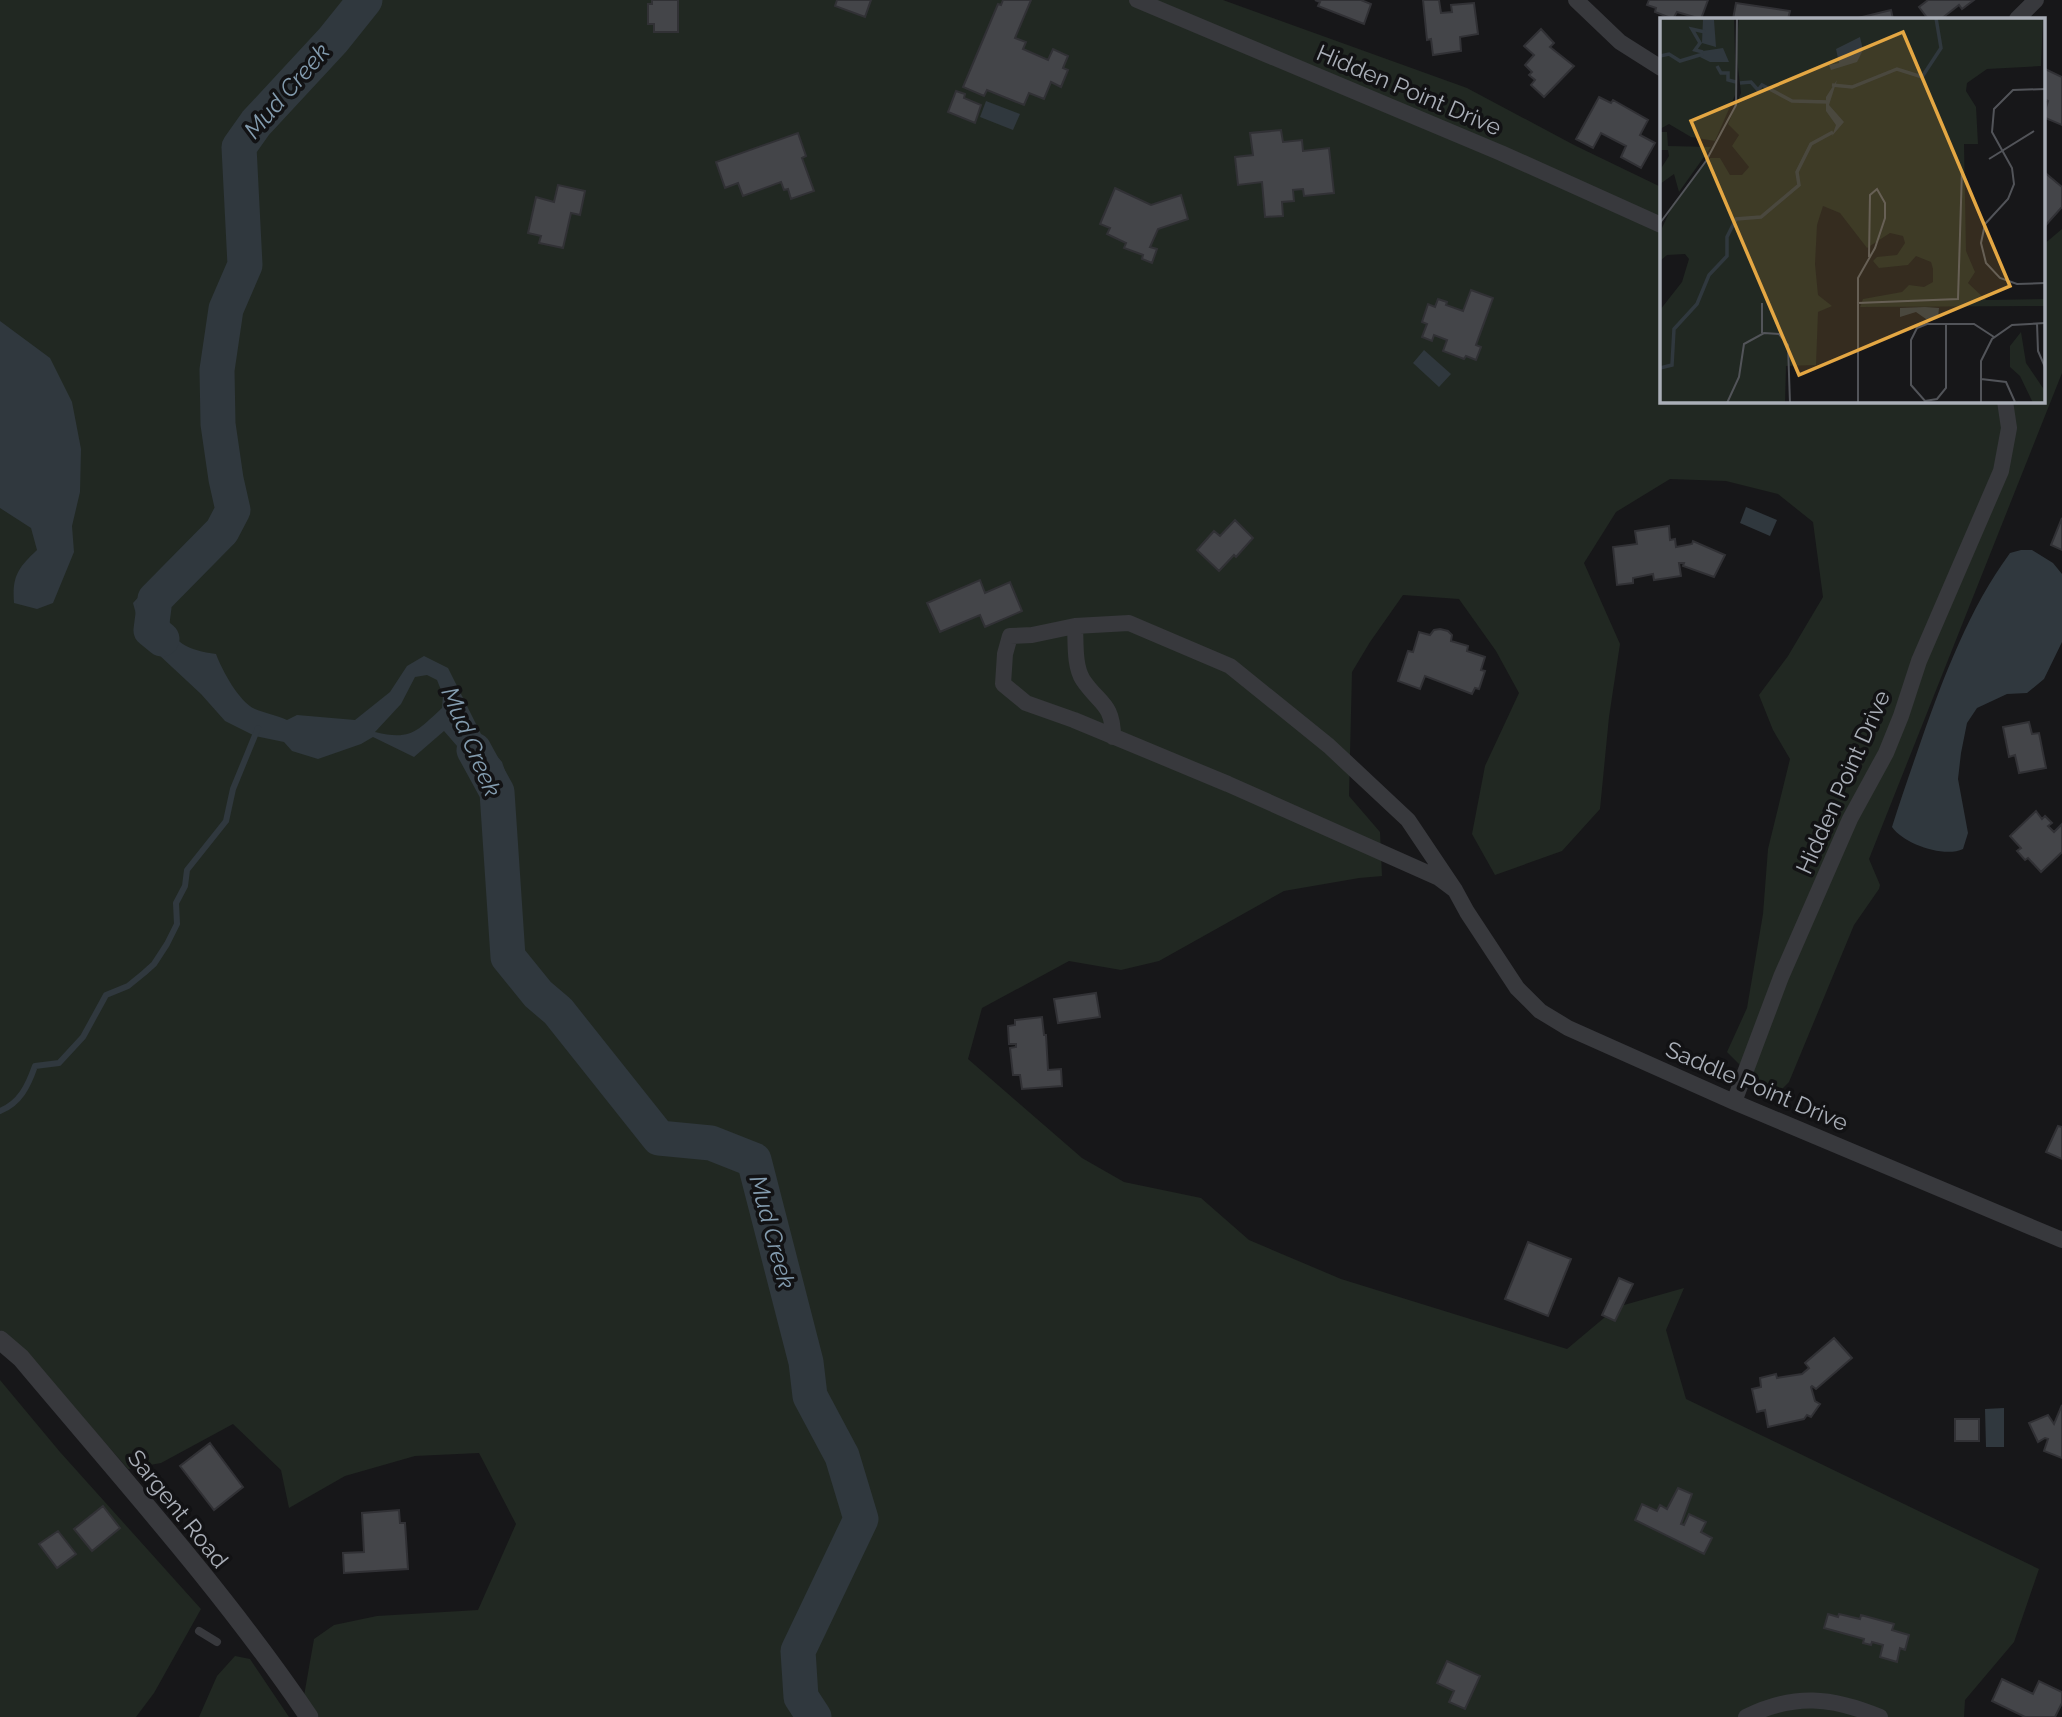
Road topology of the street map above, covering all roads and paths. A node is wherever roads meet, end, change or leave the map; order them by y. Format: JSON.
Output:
{"nodes":[{"id":1,"x":1137,"y":0,"type":"edge"},
{"id":2,"x":1576,"y":0,"type":"edge"},
{"id":3,"x":2036,"y":0,"type":"edge"},
{"id":4,"x":2018,"y":18,"type":"edge"},
{"id":5,"x":1660,"y":67,"type":"edge"},
{"id":6,"x":1660,"y":225,"type":"edge"},
{"id":7,"x":2005,"y":402,"type":"edge"},
{"id":8,"x":1075,"y":626,"type":"junction"},
{"id":9,"x":1113,"y":737,"type":"junction"},
{"id":10,"x":1455,"y":890,"type":"junction"},
{"id":11,"x":1734,"y":1102,"type":"junction"},
{"id":12,"x":2062,"y":1240,"type":"edge"},
{"id":13,"x":0,"y":1340,"type":"edge"},
{"id":14,"x":199,"y":1631,"type":"dead end"},
{"id":15,"x":217,"y":1642,"type":"dead end"},
{"id":16,"x":309,"y":1717,"type":"edge"},
{"id":17,"x":1746,"y":1717,"type":"edge"},
{"id":18,"x":1880,"y":1717,"type":"edge"}],
"edges":[{"from":1,"to":6,"type":"street","name":"Hidden Point Drive"},
{"from":2,"to":5,"type":"street"},
{"from":3,"to":4,"type":"street"},
{"from":7,"to":11,"type":"street","name":"Hidden Point Drive"},
{"from":8,"to":9,"type":"street"},
{"from":8,"to":9,"type":"street","name":"Saddle Point Drive"},
{"from":8,"to":10,"type":"street","name":"Saddle Point Drive"},
{"from":9,"to":10,"type":"street"},
{"from":10,"to":11,"type":"street","name":"Saddle Point Drive"},
{"from":11,"to":12,"type":"street","name":"Saddle Point Drive"},
{"from":13,"to":16,"type":"street","name":"Sargent Road"},
{"from":14,"to":15,"type":"lane"},
{"from":17,"to":18,"type":"street"}]}
